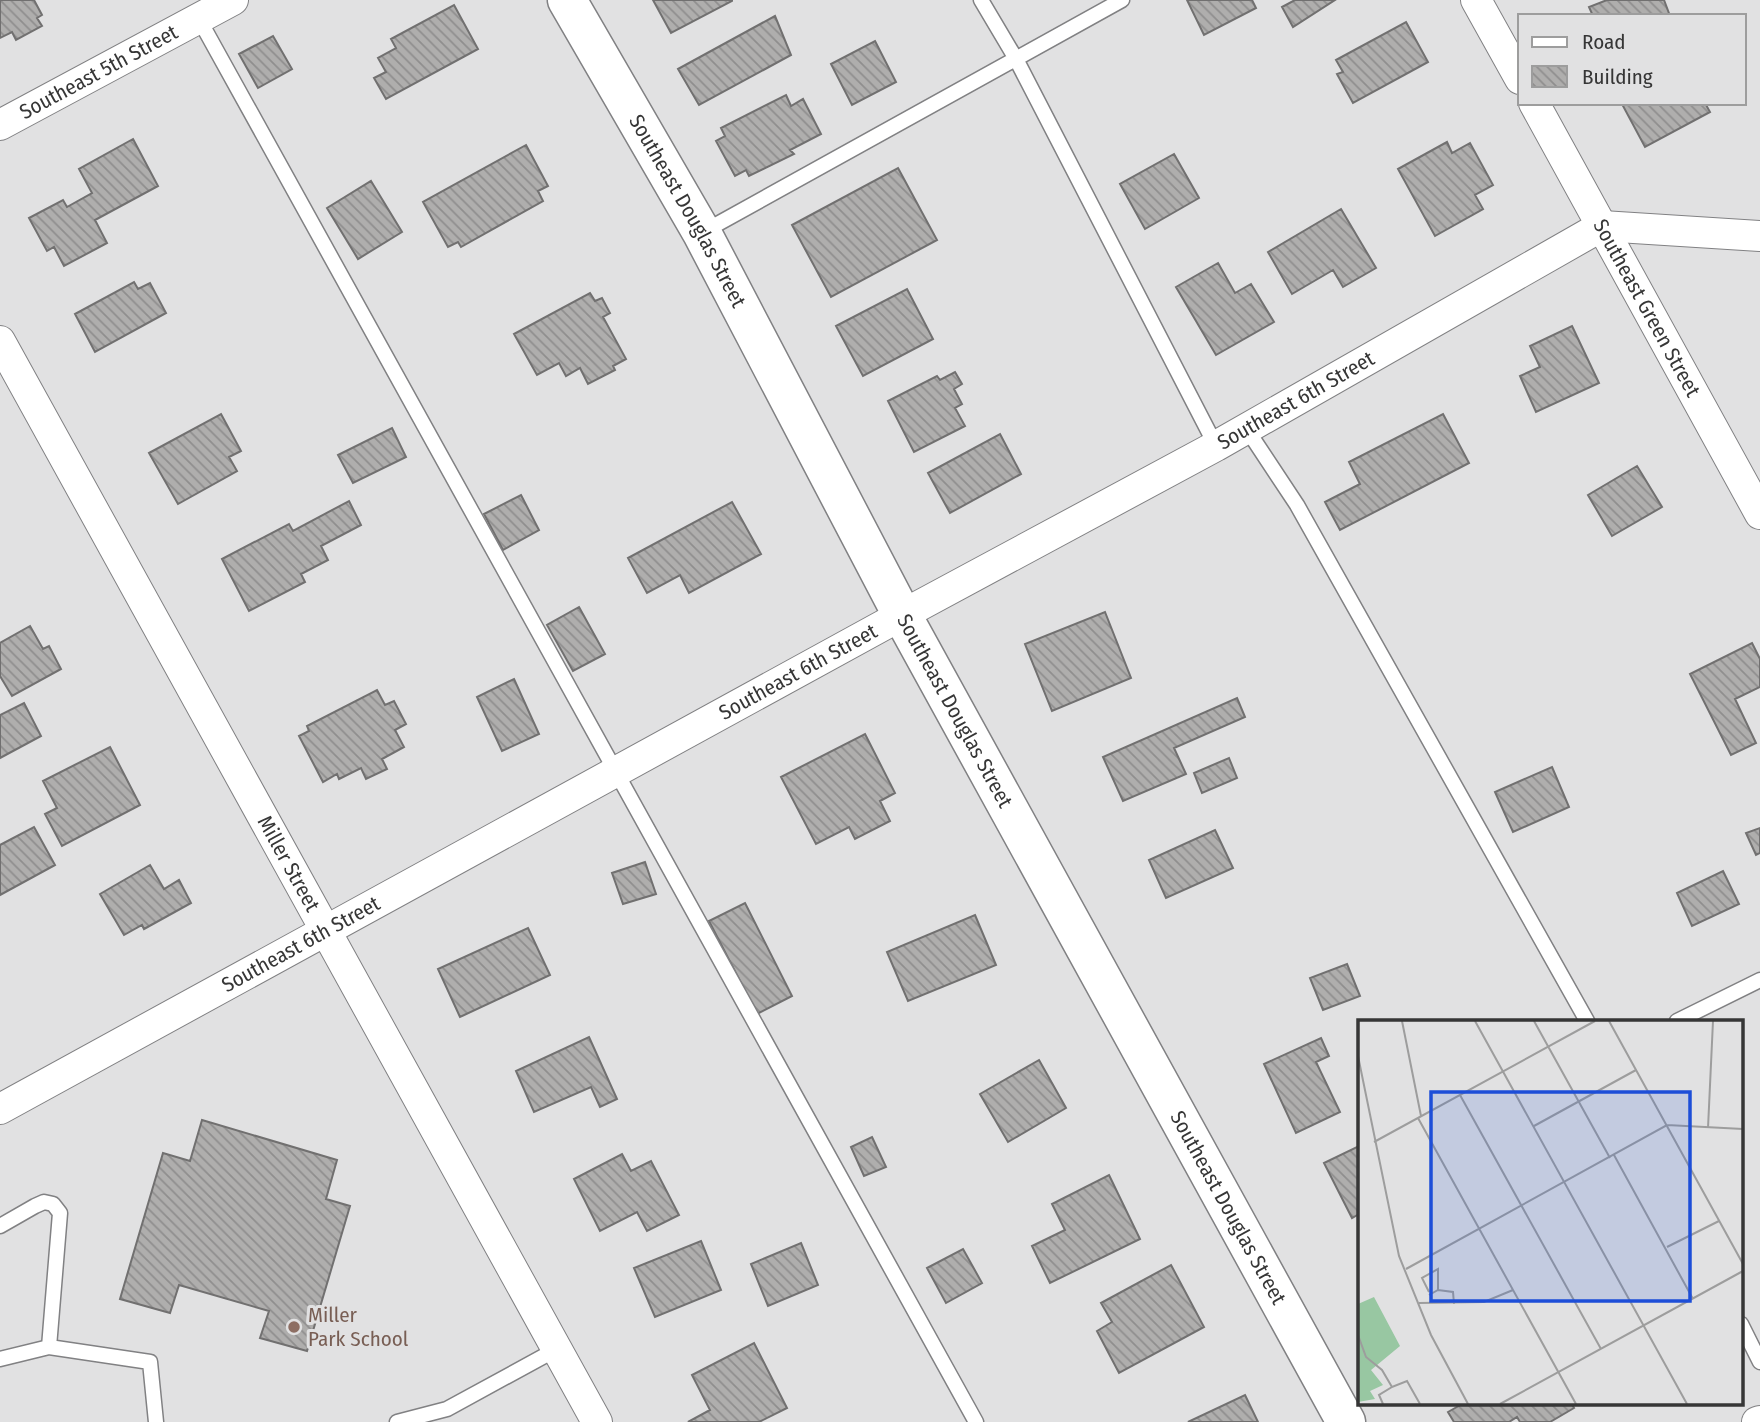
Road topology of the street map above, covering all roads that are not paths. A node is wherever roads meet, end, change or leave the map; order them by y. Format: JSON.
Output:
{"nodes":[{"id":1,"x":233,"y":0,"type":"edge"},
{"id":2,"x":568,"y":0,"type":"edge"},
{"id":3,"x":981,"y":0,"type":"edge"},
{"id":4,"x":1122,"y":0,"type":"edge"},
{"id":5,"x":1476,"y":0,"type":"edge"},
{"id":6,"x":199,"y":19,"type":"junction"},
{"id":7,"x":1016,"y":59,"type":"junction"},
{"id":8,"x":1518,"y":75,"type":"edge"},
{"id":9,"x":1535,"y":105,"type":"edge"},
{"id":10,"x":0,"y":125,"type":"edge"},
{"id":11,"x":1602,"y":226,"type":"junction"},
{"id":12,"x":702,"y":233,"type":"junction"},
{"id":13,"x":1760,"y":236,"type":"edge"},
{"id":14,"x":0,"y":341,"type":"edge"},
{"id":15,"x":1246,"y":428,"type":"junction"},
{"id":16,"x":1216,"y":446,"type":"junction"},
{"id":17,"x":1760,"y":514,"type":"edge"},
{"id":18,"x":902,"y":615,"type":"junction"},
{"id":19,"x":614,"y":773,"type":"junction"},
{"id":20,"x":325,"y":933,"type":"junction"},
{"id":21,"x":1760,"y":980,"type":"edge"},
{"id":22,"x":1586,"y":1020,"type":"edge"},
{"id":23,"x":1679,"y":1020,"type":"edge"},
{"id":24,"x":0,"y":1110,"type":"edge"},
{"id":25,"x":0,"y":1226,"type":"edge"},
{"id":26,"x":1742,"y":1326,"type":"edge"},
{"id":27,"x":49,"y":1347,"type":"junction"},
{"id":28,"x":556,"y":1349,"type":"junction"},
{"id":29,"x":0,"y":1359,"type":"edge"},
{"id":30,"x":1760,"y":1362,"type":"edge"},
{"id":31,"x":156,"y":1422,"type":"edge"},
{"id":32,"x":397,"y":1422,"type":"edge"},
{"id":33,"x":597,"y":1422,"type":"edge"},
{"id":34,"x":976,"y":1422,"type":"edge"},
{"id":35,"x":1346,"y":1422,"type":"edge"}],
"edges":[{"from":1,"to":6,"type":"street","name":"Southeast 5th Street"},
{"from":2,"to":12,"type":"street","name":"Southeast Douglas Street"},
{"from":3,"to":7,"type":"lane"},
{"from":4,"to":7,"type":"lane"},
{"from":5,"to":8,"type":"street"},
{"from":6,"to":10,"type":"street","name":"Southeast 5th Street"},
{"from":6,"to":19,"type":"lane"},
{"from":7,"to":12,"type":"lane"},
{"from":7,"to":16,"type":"lane"},
{"from":9,"to":11,"type":"street","name":"Southeast Green Street"},
{"from":11,"to":13,"type":"street"},
{"from":11,"to":15,"type":"street","name":"Southeast 6th Street"},
{"from":11,"to":17,"type":"street","name":"Southeast Green Street"},
{"from":12,"to":18,"type":"street","name":"Southeast Douglas Street"},
{"from":14,"to":20,"type":"street","name":"Miller Street"},
{"from":15,"to":16,"type":"street","name":"Southeast 6th Street"},
{"from":15,"to":22,"type":"lane"},
{"from":16,"to":18,"type":"street","name":"Southeast 6th Street"},
{"from":18,"to":19,"type":"street","name":"Southeast 6th Street"},
{"from":18,"to":35,"type":"street","name":"Southeast Douglas Street"},
{"from":19,"to":20,"type":"street","name":"Southeast 6th Street"},
{"from":19,"to":34,"type":"lane"},
{"from":20,"to":24,"type":"street","name":"Southeast 6th Street"},
{"from":20,"to":28,"type":"street","name":"Miller Street"},
{"from":21,"to":23,"type":"lane"},
{"from":25,"to":27,"type":"lane"},
{"from":26,"to":30,"type":"lane"},
{"from":27,"to":29,"type":"lane"},
{"from":27,"to":31,"type":"lane"},
{"from":28,"to":32,"type":"lane"},
{"from":28,"to":33,"type":"street","name":"Miller Street"}]}
